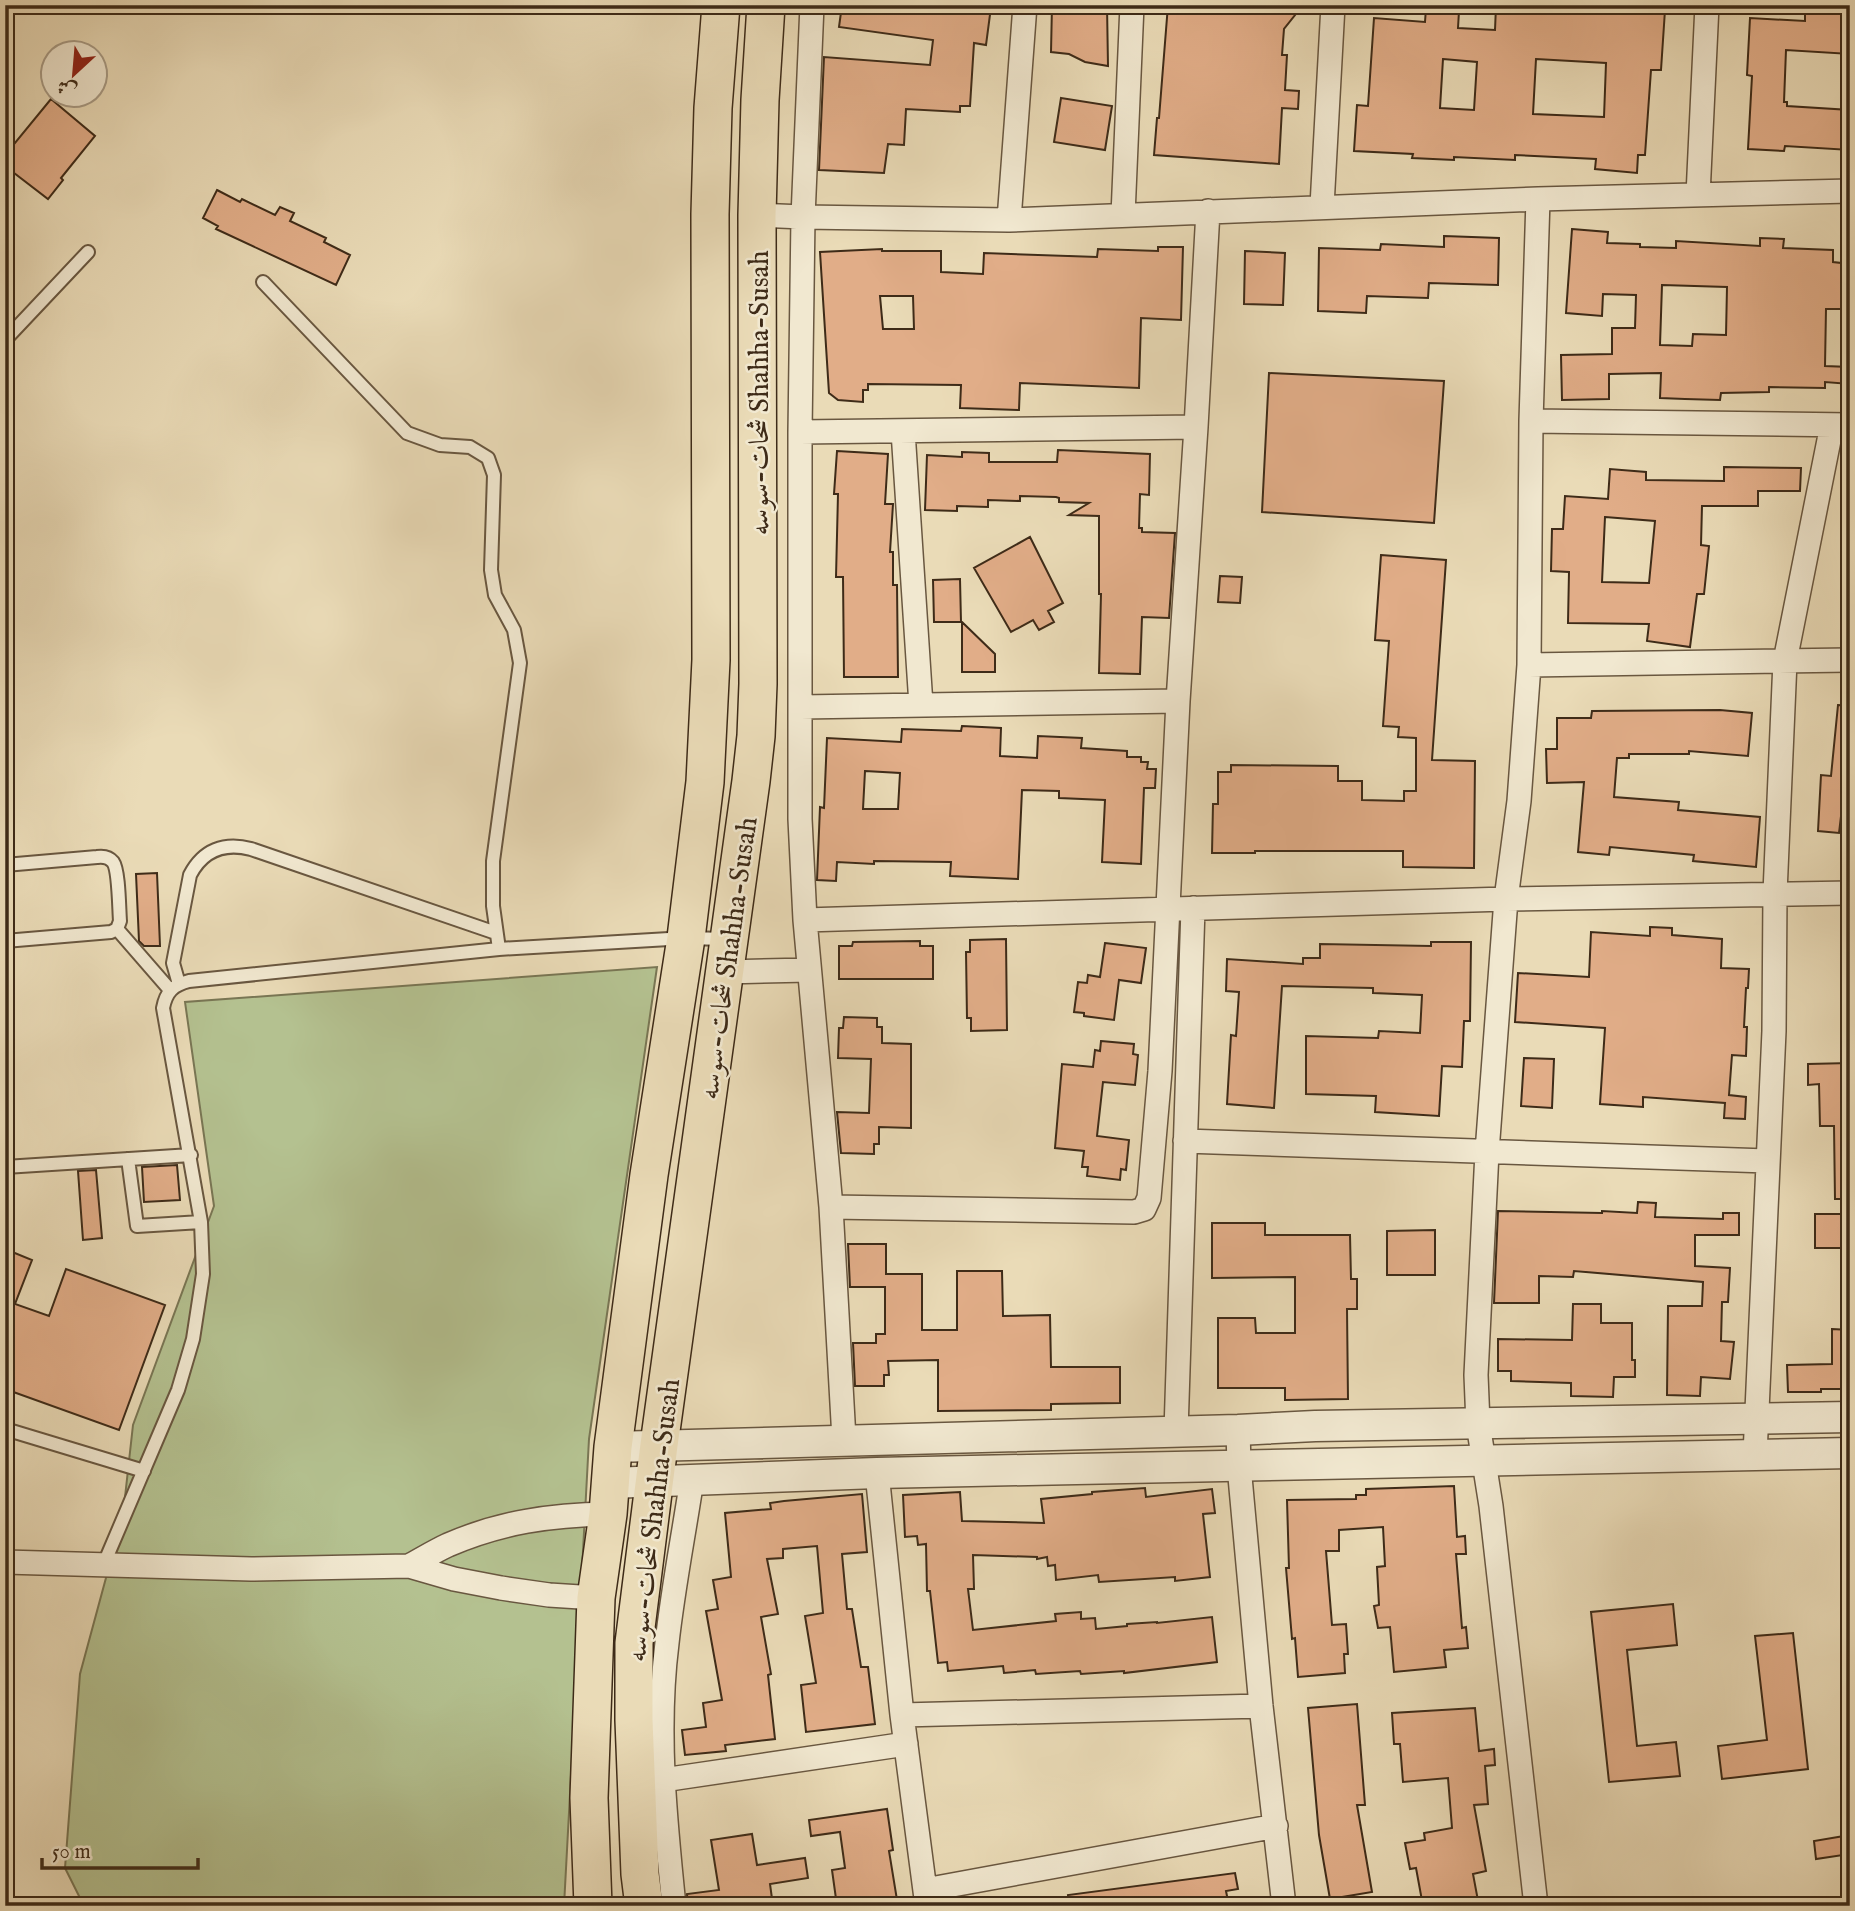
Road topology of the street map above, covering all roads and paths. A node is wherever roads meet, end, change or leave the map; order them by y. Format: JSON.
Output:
{"nodes":[{"id":1,"x":721,"y":5,"type":"edge"},
{"id":2,"x":766,"y":5,"type":"edge"},
{"id":3,"x":812,"y":5,"type":"edge"},
{"id":4,"x":1025,"y":5,"type":"edge"},
{"id":5,"x":1132,"y":5,"type":"edge"},
{"id":6,"x":1333,"y":5,"type":"edge"},
{"id":7,"x":1707,"y":5,"type":"edge"},
{"id":8,"x":1850,"y":191,"type":"edge"},
{"id":9,"x":1698,"y":195,"type":"junction"},
{"id":10,"x":1538,"y":199,"type":"junction"},
{"id":11,"x":1322,"y":206,"type":"junction"},
{"id":12,"x":1208,"y":211,"type":"junction"},
{"id":13,"x":757,"y":215,"type":"junction"},
{"id":14,"x":1123,"y":215,"type":"junction"},
{"id":15,"x":803,"y":217,"type":"junction"},
{"id":16,"x":1009,"y":220,"type":"junction"},
{"id":17,"x":89,"y":252,"type":"dead end"},
{"id":18,"x":263,"y":282,"type":"dead end"},
{"id":19,"x":5,"y":340,"type":"edge"},
{"id":20,"x":1531,"y":421,"type":"junction"},
{"id":21,"x":1841,"y":425,"type":"edge"},
{"id":22,"x":1196,"y":427,"type":"junction"},
{"id":23,"x":903,"y":431,"type":"junction"},
{"id":24,"x":800,"y":432,"type":"junction"},
{"id":25,"x":1850,"y":660,"type":"edge"},
{"id":26,"x":1785,"y":661,"type":"junction"},
{"id":27,"x":1529,"y":665,"type":"junction"},
{"id":28,"x":1178,"y":701,"type":"junction"},
{"id":29,"x":921,"y":705,"type":"junction"},
{"id":30,"x":801,"y":707,"type":"junction"},
{"id":31,"x":5,"y":865,"type":"edge"},
{"id":32,"x":1775,"y":893,"type":"junction"},
{"id":33,"x":1850,"y":893,"type":"edge"},
{"id":34,"x":1506,"y":899,"type":"junction"},
{"id":35,"x":1167,"y":908,"type":"junction"},
{"id":36,"x":1193,"y":908,"type":"junction"},
{"id":37,"x":805,"y":920,"type":"junction"},
{"id":38,"x":117,"y":929,"type":"junction"},
{"id":39,"x":496,"y":933,"type":"junction"},
{"id":40,"x":686,"y":938,"type":"junction"},
{"id":41,"x":5,"y":941,"type":"edge"},
{"id":42,"x":499,"y":949,"type":"junction"},
{"id":43,"x":728,"y":956,"type":"junction"},
{"id":44,"x":809,"y":970,"type":"junction"},
{"id":45,"x":175,"y":987,"type":"junction"},
{"id":46,"x":1185,"y":1141,"type":"junction"},
{"id":47,"x":1488,"y":1152,"type":"junction"},
{"id":48,"x":191,"y":1155,"type":"junction"},
{"id":49,"x":128,"y":1159,"type":"junction"},
{"id":50,"x":1767,"y":1161,"type":"junction"},
{"id":51,"x":5,"y":1167,"type":"edge"},
{"id":52,"x":831,"y":1207,"type":"junction"},
{"id":53,"x":201,"y":1223,"type":"junction"},
{"id":54,"x":1850,"y":1416,"type":"edge"},
{"id":55,"x":1755,"y":1419,"type":"junction"},
{"id":56,"x":1478,"y":1424,"type":"junction"},
{"id":57,"x":5,"y":1429,"type":"edge"},
{"id":58,"x":1238,"y":1430,"type":"junction"},
{"id":59,"x":1176,"y":1431,"type":"junction"},
{"id":60,"x":844,"y":1439,"type":"junction"},
{"id":61,"x":659,"y":1445,"type":"junction"},
{"id":62,"x":613,"y":1447,"type":"junction"},
{"id":63,"x":1850,"y":1453,"type":"edge"},
{"id":64,"x":1755,"y":1455,"type":"junction"},
{"id":65,"x":1484,"y":1460,"type":"junction"},
{"id":66,"x":1239,"y":1466,"type":"junction"},
{"id":67,"x":144,"y":1471,"type":"junction"},
{"id":68,"x":877,"y":1473,"type":"junction"},
{"id":69,"x":692,"y":1479,"type":"junction"},
{"id":70,"x":654,"y":1480,"type":"junction"},
{"id":71,"x":609,"y":1498,"type":"junction"},
{"id":72,"x":5,"y":1563,"type":"edge"},
{"id":73,"x":103,"y":1566,"type":"junction"},
{"id":74,"x":409,"y":1566,"type":"junction"},
{"id":75,"x":596,"y":1598,"type":"junction"},
{"id":76,"x":1261,"y":1706,"type":"junction"},
{"id":77,"x":902,"y":1716,"type":"junction"},
{"id":78,"x":906,"y":1744,"type":"junction"},
{"id":79,"x":663,"y":1780,"type":"junction"},
{"id":80,"x":1276,"y":1826,"type":"junction"},
{"id":81,"x":926,"y":1898,"type":"edge"},
{"id":82,"x":593,"y":1906,"type":"edge"},
{"id":83,"x":644,"y":1906,"type":"edge"},
{"id":84,"x":674,"y":1906,"type":"edge"},
{"id":85,"x":1284,"y":1906,"type":"edge"},
{"id":86,"x":1536,"y":1906,"type":"edge"}],
"edges":[{"from":1,"to":40,"type":"main road","name":"شحات-سوسه Shahha-Susah"},
{"from":2,"to":13,"type":"main road","name":"شحات-سوسه Shahha-Susah"},
{"from":3,"to":15,"type":"street"},
{"from":4,"to":16,"type":"street"},
{"from":5,"to":14,"type":"street"},
{"from":6,"to":11,"type":"street"},
{"from":7,"to":9,"type":"street"},
{"from":8,"to":9,"type":"street"},
{"from":9,"to":10,"type":"street"},
{"from":10,"to":11,"type":"street"},
{"from":10,"to":20,"type":"street"},
{"from":11,"to":12,"type":"street"},
{"from":12,"to":14,"type":"street"},
{"from":12,"to":22,"type":"street"},
{"from":13,"to":15,"type":"street"},
{"from":13,"to":43,"type":"main road","name":"شحات-سوسه Shahha-Susah"},
{"from":14,"to":16,"type":"street"},
{"from":15,"to":16,"type":"street"},
{"from":15,"to":24,"type":"street"},
{"from":17,"to":19,"type":"lane"},
{"from":18,"to":39,"type":"lane"},
{"from":20,"to":21,"type":"street"},
{"from":20,"to":27,"type":"street"},
{"from":21,"to":26,"type":"street"},
{"from":22,"to":23,"type":"street"},
{"from":22,"to":28,"type":"street"},
{"from":23,"to":24,"type":"street"},
{"from":23,"to":29,"type":"street"},
{"from":24,"to":30,"type":"street"},
{"from":25,"to":26,"type":"street"},
{"from":26,"to":27,"type":"street"},
{"from":26,"to":32,"type":"street"},
{"from":27,"to":34,"type":"street"},
{"from":28,"to":29,"type":"street"},
{"from":28,"to":35,"type":"street"},
{"from":29,"to":30,"type":"street"},
{"from":30,"to":37,"type":"street"},
{"from":31,"to":38,"type":"lane"},
{"from":32,"to":33,"type":"street"},
{"from":32,"to":34,"type":"street"},
{"from":32,"to":50,"type":"street"},
{"from":34,"to":36,"type":"street"},
{"from":34,"to":47,"type":"street"},
{"from":35,"to":36,"type":"street"},
{"from":35,"to":37,"type":"street"},
{"from":35,"to":52,"type":"street"},
{"from":36,"to":46,"type":"street"},
{"from":37,"to":44,"type":"street"},
{"from":38,"to":41,"type":"lane"},
{"from":38,"to":45,"type":"lane"},
{"from":39,"to":42,"type":"lane"},
{"from":39,"to":45,"type":"lane"},
{"from":40,"to":42,"type":"lane"},
{"from":40,"to":43,"type":"lane"},
{"from":40,"to":62,"type":"main road","name":"شحات-سوسه Shahha-Susah"},
{"from":42,"to":45,"type":"lane"},
{"from":43,"to":44,"type":"street"},
{"from":43,"to":61,"type":"main road","name":"شحات-سوسه Shahha-Susah"},
{"from":44,"to":52,"type":"street"},
{"from":45,"to":48,"type":"lane"},
{"from":46,"to":47,"type":"street"},
{"from":46,"to":59,"type":"street"},
{"from":47,"to":50,"type":"street"},
{"from":47,"to":56,"type":"street"},
{"from":48,"to":49,"type":"lane"},
{"from":48,"to":53,"type":"lane"},
{"from":49,"to":51,"type":"lane"},
{"from":49,"to":53,"type":"lane"},
{"from":50,"to":55,"type":"street"},
{"from":52,"to":60,"type":"street"},
{"from":53,"to":67,"type":"lane"},
{"from":54,"to":55,"type":"street"},
{"from":55,"to":56,"type":"street"},
{"from":55,"to":64,"type":"street"},
{"from":56,"to":58,"type":"street"},
{"from":56,"to":65,"type":"street"},
{"from":57,"to":67,"type":"lane"},
{"from":58,"to":59,"type":"street"},
{"from":58,"to":66,"type":"street"},
{"from":59,"to":60,"type":"street"},
{"from":60,"to":61,"type":"street"},
{"from":61,"to":62,"type":"street"},
{"from":61,"to":70,"type":"main road","name":"شحات-سوسه Shahha-Susah"},
{"from":62,"to":71,"type":"main road","name":"شحات-سوسه Shahha-Susah"},
{"from":63,"to":64,"type":"street"},
{"from":64,"to":65,"type":"street"},
{"from":65,"to":66,"type":"street"},
{"from":65,"to":86,"type":"street"},
{"from":66,"to":68,"type":"street"},
{"from":66,"to":76,"type":"street"},
{"from":67,"to":73,"type":"lane"},
{"from":68,"to":69,"type":"street"},
{"from":68,"to":77,"type":"street"},
{"from":69,"to":70,"type":"street"},
{"from":69,"to":79,"type":"street"},
{"from":70,"to":71,"type":"street"},
{"from":70,"to":83,"type":"main road","name":"شحات-سوسه Shahha-Susah"},
{"from":71,"to":74,"type":"street"},
{"from":71,"to":75,"type":"main road","name":"شحات-سوسه Shahha-Susah"},
{"from":72,"to":73,"type":"street"},
{"from":73,"to":74,"type":"street"},
{"from":74,"to":75,"type":"street"},
{"from":75,"to":82,"type":"main road","name":"شحات-سوسه Shahha-Susah"},
{"from":76,"to":77,"type":"street"},
{"from":76,"to":80,"type":"street"},
{"from":77,"to":78,"type":"street"},
{"from":78,"to":79,"type":"street"},
{"from":78,"to":81,"type":"street"},
{"from":79,"to":84,"type":"street"},
{"from":80,"to":81,"type":"street"},
{"from":80,"to":85,"type":"street"}]}
